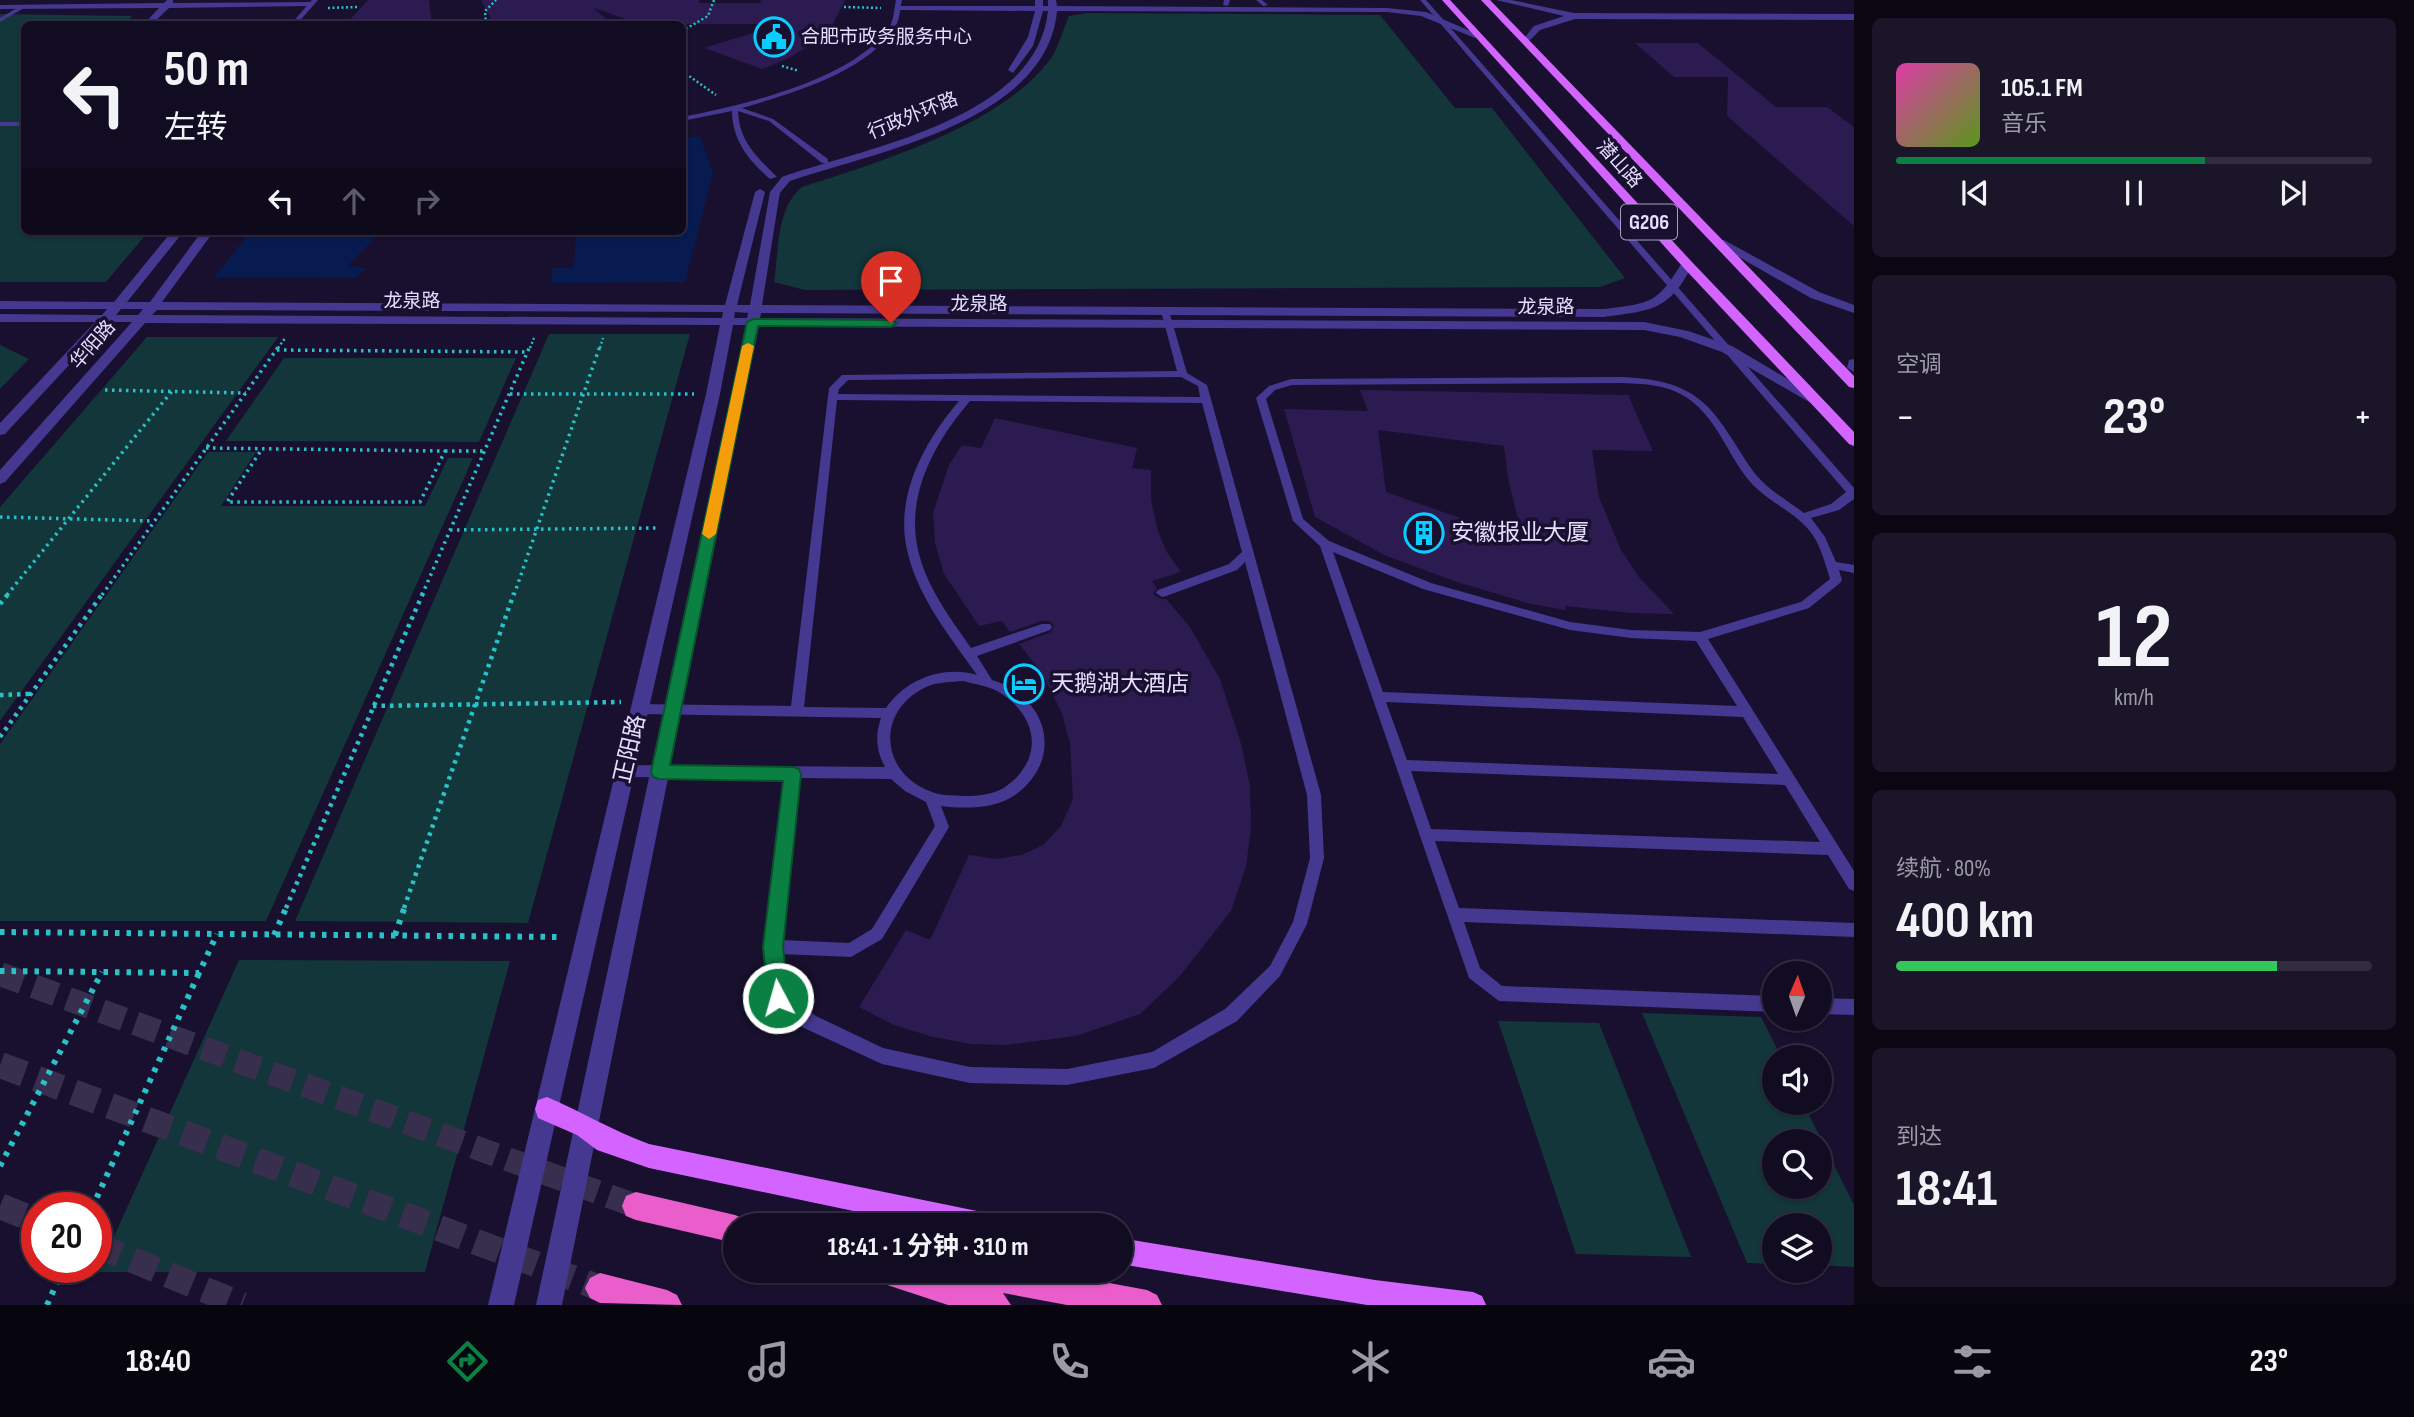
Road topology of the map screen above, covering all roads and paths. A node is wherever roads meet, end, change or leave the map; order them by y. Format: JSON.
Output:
{"nodes":[{"id":1,"x":11,"y":0,"type":"edge"},
{"id":2,"x":183,"y":0,"type":"edge"},
{"id":3,"x":496,"y":0,"type":"edge"},
{"id":4,"x":714,"y":0,"type":"edge"},
{"id":5,"x":1402,"y":0,"type":"edge"},
{"id":6,"x":1423,"y":0,"type":"edge"},
{"id":7,"x":1446,"y":0,"type":"edge"},
{"id":8,"x":1485,"y":0,"type":"edge"},
{"id":9,"x":1500,"y":0,"type":"edge"},
{"id":10,"x":313,"y":2,"type":"edge"},
{"id":11,"x":1227,"y":2,"type":"edge"},
{"id":12,"x":1262,"y":2,"type":"edge"},
{"id":13,"x":173,"y":3,"type":"edge"},
{"id":14,"x":899,"y":4,"type":"edge"},
{"id":15,"x":1039,"y":4,"type":"edge"},
{"id":16,"x":1053,"y":4,"type":"edge"},
{"id":17,"x":0,"y":7,"type":"edge"},
{"id":18,"x":22,"y":7,"type":"junction"},
{"id":19,"x":164,"y":7,"type":"junction"},
{"id":20,"x":844,"y":7,"type":"dead end"},
{"id":21,"x":1574,"y":16,"type":"junction"},
{"id":22,"x":1854,"y":17,"type":"edge"},
{"id":23,"x":1440,"y":19,"type":"junction"},
{"id":24,"x":0,"y":20,"type":"edge"},
{"id":25,"x":151,"y":21,"type":"edge"},
{"id":26,"x":162,"y":21,"type":"edge"},
{"id":27,"x":297,"y":21,"type":"edge"},
{"id":28,"x":486,"y":21,"type":"edge"},
{"id":29,"x":686,"y":29,"type":"edge"},
{"id":30,"x":1478,"y":36,"type":"junction"},
{"id":31,"x":1527,"y":41,"type":"junction"},
{"id":32,"x":686,"y":74,"type":"edge"},
{"id":33,"x":735,"y":108,"type":"junction"},
{"id":34,"x":686,"y":118,"type":"edge"},
{"id":35,"x":0,"y":124,"type":"edge"},
{"id":36,"x":21,"y":124,"type":"edge"},
{"id":37,"x":825,"y":161,"type":"junction"},
{"id":38,"x":773,"y":177,"type":"junction"},
{"id":39,"x":775,"y":192,"type":"joint"},
{"id":40,"x":175,"y":235,"type":"edge"},
{"id":41,"x":205,"y":235,"type":"edge"},
{"id":42,"x":1720,"y":242,"type":"junction"},
{"id":43,"x":1688,"y":264,"type":"junction"},
{"id":44,"x":1676,"y":289,"type":"junction"},
{"id":45,"x":0,"y":305,"type":"edge"},
{"id":46,"x":154,"y":305,"type":"junction"},
{"id":47,"x":117,"y":306,"type":"junction"},
{"id":48,"x":1854,"y":309,"type":"edge"},
{"id":49,"x":1165,"y":311,"type":"junction"},
{"id":50,"x":729,"y":315,"type":"junction"},
{"id":51,"x":754,"y":315,"type":"junction"},
{"id":52,"x":0,"y":318,"type":"edge"},
{"id":53,"x":103,"y":318,"type":"junction"},
{"id":54,"x":142,"y":319,"type":"junction"},
{"id":55,"x":300,"y":319,"type":"junction"},
{"id":56,"x":540,"y":320,"type":"junction"},
{"id":57,"x":608,"y":321,"type":"junction"},
{"id":58,"x":1169,"y":325,"type":"junction"},
{"id":59,"x":1727,"y":349,"type":"junction"},
{"id":60,"x":276,"y":350,"type":"junction"},
{"id":61,"x":528,"y":352,"type":"junction"},
{"id":62,"x":1854,"y":363,"type":"edge"},
{"id":63,"x":1854,"y":368,"type":"edge"},
{"id":64,"x":1183,"y":374,"type":"junction"},
{"id":65,"x":1854,"y":384,"type":"edge"},
{"id":66,"x":80,"y":390,"type":"junction"},
{"id":67,"x":172,"y":391,"type":"junction"},
{"id":68,"x":246,"y":393,"type":"junction"},
{"id":69,"x":510,"y":394,"type":"junction"},
{"id":70,"x":583,"y":394,"type":"junction"},
{"id":71,"x":713,"y":394,"type":"junction"},
{"id":72,"x":833,"y":397,"type":"junction"},
{"id":73,"x":968,"y":397,"type":"junction"},
{"id":74,"x":1206,"y":400,"type":"junction"},
{"id":75,"x":1816,"y":400,"type":"junction"},
{"id":76,"x":0,"y":431,"type":"edge"},
{"id":77,"x":1854,"y":441,"type":"edge"},
{"id":78,"x":206,"y":448,"type":"junction"},
{"id":79,"x":262,"y":449,"type":"junction"},
{"id":80,"x":445,"y":451,"type":"junction"},
{"id":81,"x":485,"y":451,"type":"junction"},
{"id":82,"x":0,"y":479,"type":"edge"},
{"id":83,"x":1853,"y":494,"type":"edge"},
{"id":84,"x":0,"y":517,"type":"edge"},
{"id":85,"x":1802,"y":517,"type":"junction"},
{"id":86,"x":69,"y":519,"type":"junction"},
{"id":87,"x":153,"y":521,"type":"junction"},
{"id":88,"x":682,"y":528,"type":"junction"},
{"id":89,"x":536,"y":529,"type":"junction"},
{"id":90,"x":450,"y":530,"type":"junction"},
{"id":91,"x":1325,"y":544,"type":"junction"},
{"id":92,"x":1248,"y":553,"type":"junction"},
{"id":93,"x":1832,"y":565,"type":"junction"},
{"id":94,"x":1854,"y":569,"type":"edge"},
{"id":95,"x":1162,"y":593,"type":"dead end"},
{"id":96,"x":0,"y":604,"type":"edge"},
{"id":97,"x":1046,"y":626,"type":"dead end"},
{"id":98,"x":1700,"y":637,"type":"junction"},
{"id":99,"x":969,"y":654,"type":"junction"},
{"id":100,"x":986,"y":680,"type":"junction"},
{"id":101,"x":30,"y":694,"type":"junction"},
{"id":102,"x":0,"y":695,"type":"edge"},
{"id":103,"x":1378,"y":697,"type":"junction"},
{"id":104,"x":475,"y":705,"type":"junction"},
{"id":105,"x":641,"y":705,"type":"junction"},
{"id":106,"x":373,"y":706,"type":"junction"},
{"id":107,"x":672,"y":710,"type":"junction"},
{"id":108,"x":797,"y":712,"type":"junction"},
{"id":109,"x":1747,"y":712,"type":"junction"},
{"id":110,"x":889,"y":713,"type":"junction"},
{"id":111,"x":0,"y":737,"type":"edge"},
{"id":112,"x":1402,"y":765,"type":"junction"},
{"id":113,"x":625,"y":771,"type":"junction"},
{"id":114,"x":659,"y":772,"type":"junction"},
{"id":115,"x":894,"y":773,"type":"junction"},
{"id":116,"x":793,"y":774,"type":"junction"},
{"id":117,"x":1789,"y":780,"type":"junction"},
{"id":118,"x":932,"y":799,"type":"junction"},
{"id":119,"x":1426,"y":835,"type":"junction"},
{"id":120,"x":1832,"y":849,"type":"junction"},
{"id":121,"x":1854,"y":884,"type":"edge"},
{"id":122,"x":1454,"y":915,"type":"junction"},
{"id":123,"x":1854,"y":930,"type":"edge"},
{"id":124,"x":0,"y":932,"type":"edge"},
{"id":125,"x":217,"y":934,"type":"junction"},
{"id":126,"x":274,"y":934,"type":"junction"},
{"id":127,"x":395,"y":935,"type":"junction"},
{"id":128,"x":587,"y":937,"type":"junction"},
{"id":129,"x":773,"y":947,"type":"junction"},
{"id":130,"x":0,"y":971,"type":"edge"},
{"id":131,"x":102,"y":972,"type":"junction"},
{"id":132,"x":199,"y":974,"type":"junction"},
{"id":133,"x":1762,"y":1004,"type":"edge"},
{"id":134,"x":1832,"y":1006,"type":"edge"},
{"id":135,"x":1854,"y":1007,"type":"edge"},
{"id":136,"x":547,"y":1110,"type":"junction"},
{"id":137,"x":586,"y":1126,"type":"junction"},
{"id":138,"x":0,"y":1166,"type":"edge"},
{"id":139,"x":99,"y":1192,"type":"edge"},
{"id":140,"x":636,"y":1206,"type":"tunnel mouth"},
{"id":141,"x":924,"y":1213,"type":"edge"},
{"id":142,"x":723,"y":1226,"type":"edge"},
{"id":143,"x":1133,"y":1253,"type":"edge"},
{"id":144,"x":57,"y":1283,"type":"edge"},
{"id":145,"x":924,"y":1283,"type":"edge"},
{"id":146,"x":1027,"y":1283,"type":"edge"},
{"id":147,"x":600,"y":1288,"type":"tunnel mouth"},
{"id":148,"x":47,"y":1305,"type":"edge"},
{"id":149,"x":501,"y":1305,"type":"edge"},
{"id":150,"x":549,"y":1305,"type":"edge"},
{"id":151,"x":667,"y":1305,"type":"edge"},
{"id":152,"x":996,"y":1305,"type":"edge"},
{"id":153,"x":1147,"y":1305,"type":"edge"},
{"id":154,"x":1473,"y":1305,"type":"edge"}],
"edges":[{"from":1,"to":13,"type":"street"},
{"from":2,"to":10,"type":"street"},
{"from":2,"to":13,"type":"street"},
{"from":3,"to":28,"type":"path"},
{"from":4,"to":29,"type":"path"},
{"from":5,"to":12,"type":"street"},
{"from":6,"to":23,"type":"lane"},
{"from":7,"to":30,"type":"main road","name":"潜山路","number":"G206"},
{"from":8,"to":31,"type":"main road","name":"潜山路","number":"G206"},
{"from":9,"to":21,"type":"street"},
{"from":10,"to":13,"type":"street"},
{"from":10,"to":27,"type":"lane"},
{"from":11,"to":12,"type":"street"},
{"from":11,"to":16,"type":"street"},
{"from":13,"to":19,"type":"street"},
{"from":13,"to":26,"type":"street"},
{"from":14,"to":15,"type":"street"},
{"from":14,"to":20,"type":"path"},
{"from":14,"to":33,"type":"lane"},
{"from":15,"to":16,"type":"street"},
{"from":15,"to":37,"type":"street","name":"行政外环路"},
{"from":16,"to":23,"type":"street"},
{"from":16,"to":39,"type":"street","name":"行政外环路"},
{"from":17,"to":18,"type":"street"},
{"from":18,"to":19,"type":"street"},
{"from":18,"to":24,"type":"lane"},
{"from":19,"to":25,"type":"street"},
{"from":21,"to":22,"type":"street"},
{"from":21,"to":31,"type":"street"},
{"from":23,"to":30,"type":"street"},
{"from":23,"to":44,"type":"lane"},
{"from":30,"to":43,"type":"main road","name":"潜山路","number":"G206"},
{"from":31,"to":42,"type":"main road","name":"潜山路","number":"G206"},
{"from":32,"to":33,"type":"path"},
{"from":33,"to":34,"type":"lane"},
{"from":33,"to":37,"type":"lane"},
{"from":33,"to":38,"type":"lane"},
{"from":35,"to":36,"type":"lane"},
{"from":37,"to":38,"type":"street","name":"行政外环路"},
{"from":38,"to":50,"type":"street","name":"正阳路"},
{"from":39,"to":51,"type":"street","name":"正阳路"},
{"from":40,"to":47,"type":"street","name":"华阳路"},
{"from":41,"to":46,"type":"street","name":"华阳路"},
{"from":42,"to":48,"type":"street"},
{"from":42,"to":65,"type":"main road","name":"潜山路","number":"G206"},
{"from":43,"to":44,"type":"street"},
{"from":43,"to":75,"type":"main road","name":"潜山路","number":"G206"},
{"from":44,"to":49,"type":"street","name":"龙泉路"},
{"from":44,"to":59,"type":"lane"},
{"from":45,"to":47,"type":"street","name":"龙泉路"},
{"from":46,"to":47,"type":"street","name":"龙泉路"},
{"from":46,"to":50,"type":"street","name":"龙泉路"},
{"from":46,"to":54,"type":"street","name":"华阳路"},
{"from":47,"to":53,"type":"street","name":"华阳路"},
{"from":49,"to":51,"type":"street","name":"龙泉路"},
{"from":49,"to":58,"type":"lane"},
{"from":50,"to":51,"type":"street","name":"龙泉路"},
{"from":50,"to":57,"type":"street","name":"龙泉路"},
{"from":50,"to":71,"type":"street","name":"正阳路"},
{"from":51,"to":58,"type":"street","name":"龙泉路"},
{"from":51,"to":107,"type":"street","name":"正阳路"},
{"from":52,"to":53,"type":"street","name":"龙泉路"},
{"from":53,"to":54,"type":"street","name":"龙泉路"},
{"from":53,"to":76,"type":"street","name":"华阳路"},
{"from":54,"to":55,"type":"street","name":"龙泉路"},
{"from":54,"to":66,"type":"street","name":"华阳路"},
{"from":55,"to":56,"type":"street","name":"龙泉路"},
{"from":55,"to":60,"type":"path"},
{"from":56,"to":57,"type":"street","name":"龙泉路"},
{"from":56,"to":61,"type":"path"},
{"from":57,"to":70,"type":"path"},
{"from":58,"to":59,"type":"street","name":"龙泉路"},
{"from":58,"to":64,"type":"lane"},
{"from":59,"to":75,"type":"street","name":"龙泉路"},
{"from":59,"to":83,"type":"lane"},
{"from":60,"to":61,"type":"path"},
{"from":60,"to":68,"type":"path"},
{"from":61,"to":69,"type":"path"},
{"from":62,"to":63,"type":"street"},
{"from":64,"to":72,"type":"lane"},
{"from":64,"to":74,"type":"lane"},
{"from":66,"to":67,"type":"path"},
{"from":66,"to":82,"type":"street","name":"华阳路"},
{"from":67,"to":68,"type":"path"},
{"from":67,"to":86,"type":"path"},
{"from":68,"to":78,"type":"path"},
{"from":69,"to":70,"type":"path"},
{"from":69,"to":81,"type":"path"},
{"from":70,"to":71,"type":"path"},
{"from":70,"to":89,"type":"path"},
{"from":71,"to":88,"type":"street","name":"正阳路"},
{"from":72,"to":73,"type":"lane"},
{"from":72,"to":108,"type":"lane"},
{"from":73,"to":74,"type":"lane"},
{"from":73,"to":99,"type":"lane"},
{"from":74,"to":92,"type":"lane"},
{"from":75,"to":77,"type":"main road","name":"潜山路","number":"G206"},
{"from":78,"to":79,"type":"path"},
{"from":78,"to":87,"type":"path"},
{"from":79,"to":80,"type":"path"},
{"from":79,"to":80,"type":"path"},
{"from":80,"to":81,"type":"path"},
{"from":81,"to":90,"type":"path"},
{"from":83,"to":85,"type":"lane"},
{"from":84,"to":86,"type":"path"},
{"from":85,"to":91,"type":"lane"},
{"from":85,"to":93,"type":"lane"},
{"from":86,"to":87,"type":"path"},
{"from":86,"to":96,"type":"path"},
{"from":87,"to":101,"type":"path"},
{"from":88,"to":89,"type":"path"},
{"from":88,"to":105,"type":"street","name":"正阳路"},
{"from":89,"to":90,"type":"path"},
{"from":89,"to":104,"type":"path"},
{"from":90,"to":106,"type":"path"},
{"from":91,"to":98,"type":"lane"},
{"from":91,"to":103,"type":"lane"},
{"from":92,"to":95,"type":"lane"},
{"from":92,"to":129,"type":"lane"},
{"from":93,"to":94,"type":"lane"},
{"from":93,"to":98,"type":"lane"},
{"from":97,"to":99,"type":"lane"},
{"from":98,"to":109,"type":"lane"},
{"from":99,"to":100,"type":"lane"},
{"from":100,"to":110,"type":"lane"},
{"from":100,"to":118,"type":"lane"},
{"from":101,"to":102,"type":"path"},
{"from":101,"to":111,"type":"path"},
{"from":103,"to":109,"type":"lane"},
{"from":103,"to":112,"type":"lane"},
{"from":104,"to":105,"type":"path"},
{"from":104,"to":106,"type":"path"},
{"from":104,"to":127,"type":"path"},
{"from":105,"to":107,"type":"lane"},
{"from":105,"to":113,"type":"street","name":"正阳路"},
{"from":106,"to":126,"type":"path"},
{"from":107,"to":108,"type":"lane"},
{"from":107,"to":114,"type":"street","name":"正阳路"},
{"from":108,"to":110,"type":"lane"},
{"from":109,"to":117,"type":"lane"},
{"from":110,"to":115,"type":"lane"},
{"from":112,"to":117,"type":"lane"},
{"from":112,"to":119,"type":"lane"},
{"from":113,"to":114,"type":"lane"},
{"from":113,"to":128,"type":"street","name":"正阳路"},
{"from":114,"to":116,"type":"lane"},
{"from":114,"to":137,"type":"street","name":"正阳路"},
{"from":115,"to":116,"type":"lane"},
{"from":115,"to":118,"type":"lane"},
{"from":116,"to":129,"type":"lane"},
{"from":117,"to":120,"type":"lane"},
{"from":118,"to":129,"type":"lane"},
{"from":119,"to":120,"type":"lane"},
{"from":119,"to":122,"type":"lane"},
{"from":120,"to":121,"type":"lane"},
{"from":122,"to":123,"type":"lane"},
{"from":122,"to":133,"type":"lane"},
{"from":124,"to":125,"type":"path"},
{"from":125,"to":126,"type":"path"},
{"from":125,"to":132,"type":"path"},
{"from":126,"to":127,"type":"path"},
{"from":127,"to":128,"type":"path"},
{"from":128,"to":136,"type":"street","name":"正阳路"},
{"from":130,"to":131,"type":"path"},
{"from":131,"to":132,"type":"path"},
{"from":131,"to":138,"type":"path"},
{"from":132,"to":139,"type":"path"},
{"from":134,"to":135,"type":"lane"},
{"from":136,"to":137,"type":"main road"},
{"from":136,"to":149,"type":"street","name":"正阳路"},
{"from":137,"to":141,"type":"main road"},
{"from":137,"to":150,"type":"street","name":"正阳路"},
{"from":140,"to":142,"type":"highway"},
{"from":143,"to":154,"type":"main road"},
{"from":144,"to":148,"type":"path"},
{"from":145,"to":152,"type":"highway"},
{"from":146,"to":153,"type":"highway"},
{"from":147,"to":151,"type":"highway"}]}
